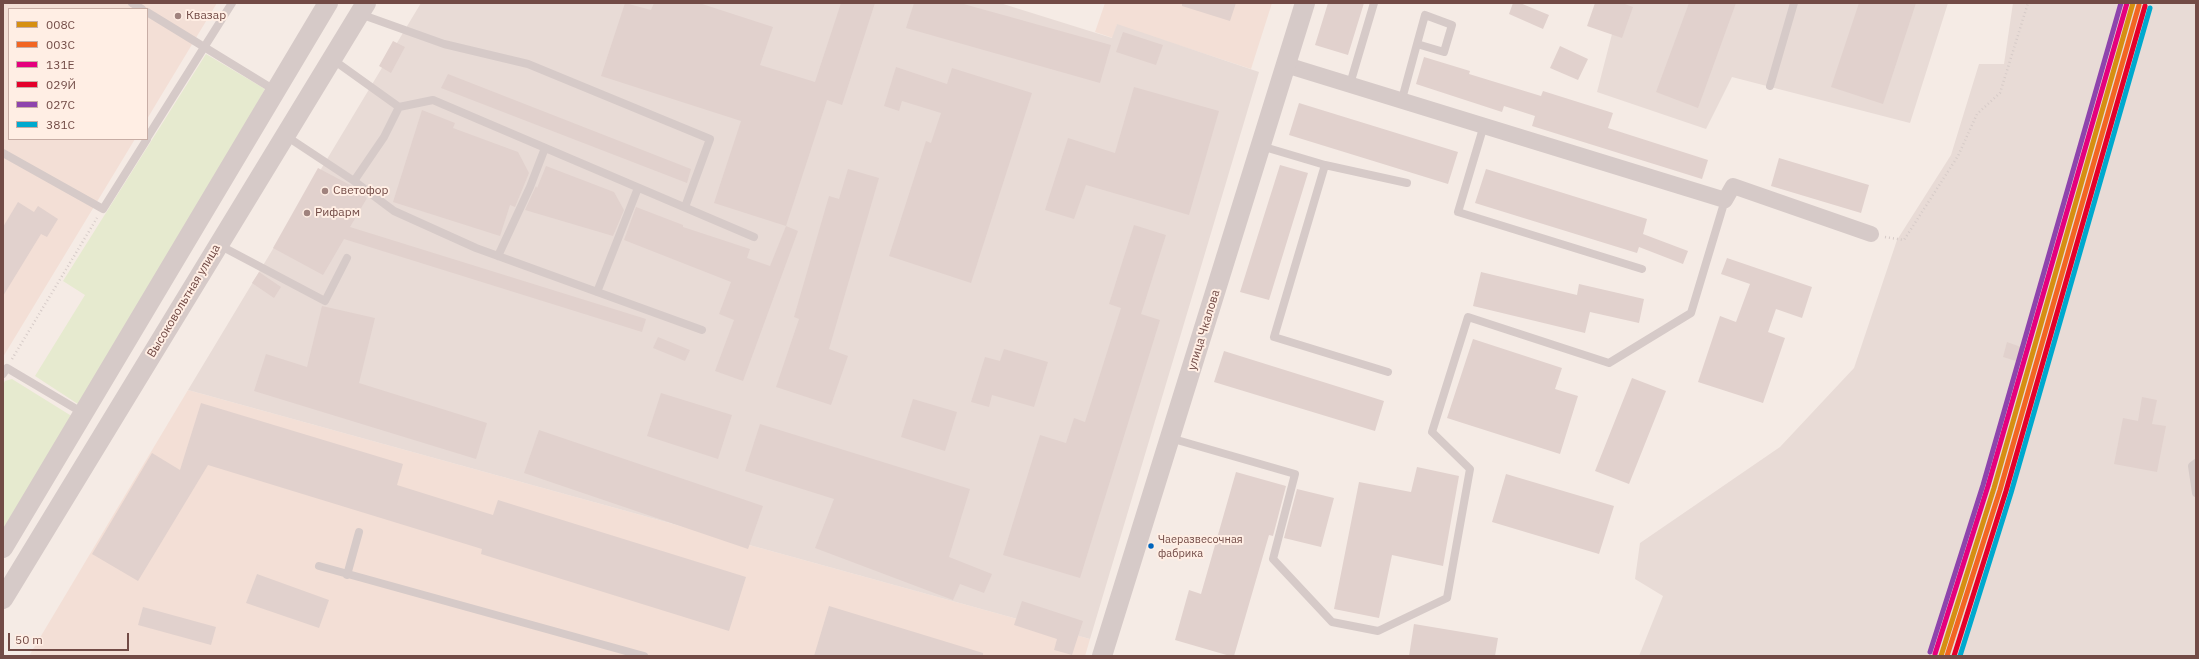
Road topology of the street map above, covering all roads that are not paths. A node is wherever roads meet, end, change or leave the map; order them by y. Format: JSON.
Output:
{"nodes":[{"id":1,"x":232,"y":3,"type":"edge"},
{"id":2,"x":328,"y":3,"type":"edge"},
{"id":3,"x":1304,"y":3,"type":"edge"},
{"id":4,"x":1374,"y":3,"type":"edge"},
{"id":5,"x":1794,"y":3,"type":"edge"},
{"id":6,"x":363,"y":9,"type":"edge"},
{"id":7,"x":148,"y":13,"type":"edge"},
{"id":8,"x":1417,"y":44,"type":"junction"},
{"id":9,"x":204,"y":48,"type":"junction"},
{"id":10,"x":327,"y":65,"type":"junction"},
{"id":11,"x":1286,"y":65,"type":"junction"},
{"id":12,"x":1350,"y":84,"type":"junction"},
{"id":13,"x":1770,"y":86,"type":"dead end"},
{"id":14,"x":276,"y":91,"type":"junction"},
{"id":15,"x":1402,"y":99,"type":"junction"},
{"id":16,"x":399,"y":107,"type":"junction"},
{"id":17,"x":1484,"y":125,"type":"junction"},
{"id":18,"x":285,"y":136,"type":"junction"},
{"id":19,"x":148,"y":137,"type":"edge"},
{"id":20,"x":146,"y":140,"type":"edge"},
{"id":21,"x":1261,"y":146,"type":"junction"},
{"id":22,"x":545,"y":148,"type":"junction"},
{"id":23,"x":3,"y":153,"type":"edge"},
{"id":24,"x":1325,"y":165,"type":"junction"},
{"id":25,"x":354,"y":181,"type":"junction"},
{"id":26,"x":1407,"y":183,"type":"dead end"},
{"id":27,"x":638,"y":188,"type":"junction"},
{"id":28,"x":1725,"y":200,"type":"junction"},
{"id":29,"x":685,"y":208,"type":"junction"},
{"id":30,"x":1871,"y":234,"type":"road end"},
{"id":31,"x":754,"y":237,"type":"dead end"},
{"id":32,"x":218,"y":245,"type":"junction"},
{"id":33,"x":498,"y":256,"type":"junction"},
{"id":34,"x":347,"y":258,"type":"dead end"},
{"id":35,"x":1642,"y":269,"type":"dead end"},
{"id":36,"x":597,"y":292,"type":"junction"},
{"id":37,"x":702,"y":330,"type":"dead end"},
{"id":38,"x":5,"y":371,"type":"edge"},
{"id":39,"x":1388,"y":372,"type":"dead end"},
{"id":40,"x":83,"y":413,"type":"junction"},
{"id":41,"x":1170,"y":438,"type":"junction"},
{"id":42,"x":2196,"y":463,"type":"edge"},
{"id":43,"x":2196,"y":493,"type":"edge"},
{"id":44,"x":360,"y":532,"type":"dead end"},
{"id":45,"x":3,"y":548,"type":"edge"},
{"id":46,"x":319,"y":566,"type":"dead end"},
{"id":47,"x":347,"y":575,"type":"junction"},
{"id":48,"x":3,"y":599,"type":"edge"},
{"id":49,"x":644,"y":656,"type":"edge"},
{"id":50,"x":1102,"y":656,"type":"edge"}],
"edges":[{"from":1,"to":9,"type":"lane"},
{"from":2,"to":14,"type":"street"},
{"from":3,"to":11,"type":"street","name":"улица Чкалова"},
{"from":4,"to":12,"type":"lane"},
{"from":5,"to":13,"type":"lane"},
{"from":6,"to":10,"type":"street","name":"Высоковольтная улица"},
{"from":6,"to":29,"type":"lane"},
{"from":7,"to":9,"type":"lane"},
{"from":8,"to":8,"type":"lane"},
{"from":8,"to":15,"type":"lane"},
{"from":9,"to":14,"type":"lane"},
{"from":9,"to":19,"type":"lane"},
{"from":10,"to":16,"type":"lane"},
{"from":10,"to":18,"type":"street","name":"Высоковольтная улица"},
{"from":11,"to":12,"type":"street"},
{"from":11,"to":21,"type":"street","name":"улица Чкалова"},
{"from":12,"to":15,"type":"street"},
{"from":14,"to":40,"type":"street"},
{"from":15,"to":17,"type":"street"},
{"from":16,"to":22,"type":"lane"},
{"from":16,"to":25,"type":"lane"},
{"from":17,"to":28,"type":"street"},
{"from":17,"to":35,"type":"lane"},
{"from":18,"to":25,"type":"lane"},
{"from":18,"to":32,"type":"street","name":"Высоковольтная улица"},
{"from":20,"to":23,"type":"lane"},
{"from":21,"to":24,"type":"lane"},
{"from":21,"to":41,"type":"street","name":"улица Чкалова"},
{"from":22,"to":27,"type":"lane"},
{"from":22,"to":33,"type":"lane"},
{"from":24,"to":26,"type":"lane"},
{"from":24,"to":39,"type":"lane"},
{"from":25,"to":33,"type":"lane"},
{"from":27,"to":29,"type":"lane"},
{"from":27,"to":36,"type":"lane"},
{"from":28,"to":30,"type":"street"},
{"from":28,"to":41,"type":"lane"},
{"from":29,"to":31,"type":"lane"},
{"from":32,"to":34,"type":"lane"},
{"from":32,"to":48,"type":"street","name":"Высоковольтная улица"},
{"from":33,"to":36,"type":"lane"},
{"from":36,"to":37,"type":"lane"},
{"from":38,"to":40,"type":"lane"},
{"from":40,"to":45,"type":"street"},
{"from":41,"to":50,"type":"street","name":"улица Чкалова"},
{"from":42,"to":43,"type":"lane"},
{"from":44,"to":47,"type":"lane"},
{"from":46,"to":47,"type":"lane"},
{"from":47,"to":49,"type":"lane"}]}
